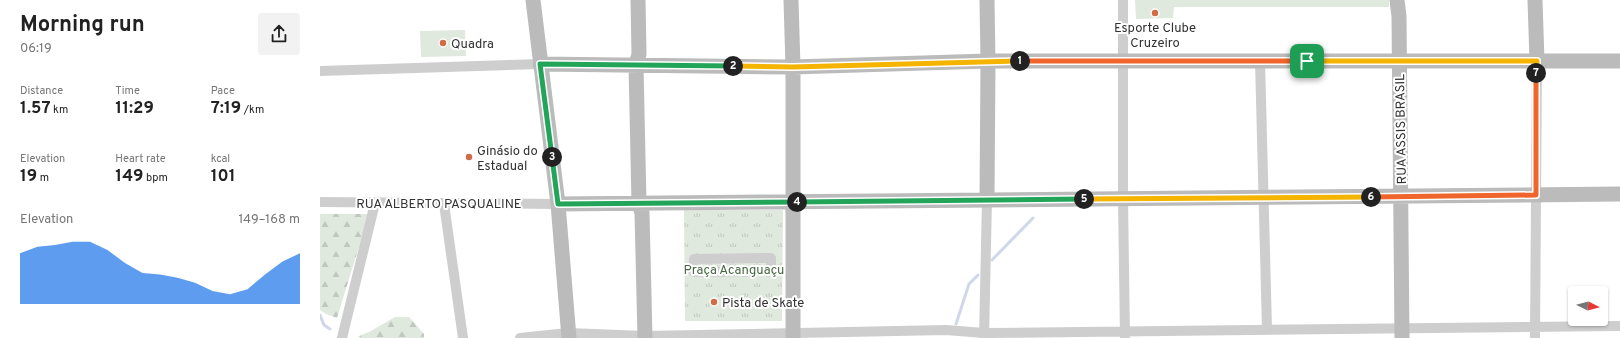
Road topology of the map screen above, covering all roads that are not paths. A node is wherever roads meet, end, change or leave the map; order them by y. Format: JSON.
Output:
{"nodes":[{"id":1,"x":533,"y":0,"type":"edge"},
{"id":2,"x":638,"y":0,"type":"edge"},
{"id":3,"x":791,"y":0,"type":"edge"},
{"id":4,"x":986,"y":0,"type":"edge"},
{"id":5,"x":1123,"y":0,"type":"edge"},
{"id":6,"x":1397,"y":0,"type":"edge"},
{"id":7,"x":1406,"y":0,"type":"edge"},
{"id":8,"x":1535,"y":0,"type":"edge"},
{"id":9,"x":1399,"y":16,"type":"junction"},
{"id":10,"x":1123,"y":60,"type":"junction"},
{"id":11,"x":988,"y":61,"type":"junction"},
{"id":12,"x":1260,"y":61,"type":"junction"},
{"id":13,"x":1399,"y":61,"type":"junction"},
{"id":14,"x":1537,"y":61,"type":"junction"},
{"id":15,"x":1620,"y":61,"type":"edge"},
{"id":16,"x":639,"y":62,"type":"junction"},
{"id":17,"x":540,"y":64,"type":"junction"},
{"id":18,"x":793,"y":67,"type":"junction"},
{"id":19,"x":320,"y":71,"type":"edge"},
{"id":20,"x":1620,"y":194,"type":"edge"},
{"id":21,"x":1536,"y":195,"type":"junction"},
{"id":22,"x":1400,"y":196,"type":"junction"},
{"id":23,"x":1263,"y":198,"type":"junction"},
{"id":24,"x":1123,"y":199,"type":"junction"},
{"id":25,"x":987,"y":200,"type":"junction"},
{"id":26,"x":320,"y":202,"type":"edge"},
{"id":27,"x":375,"y":202,"type":"junction"},
{"id":28,"x":793,"y":202,"type":"junction"},
{"id":29,"x":444,"y":204,"type":"junction"},
{"id":30,"x":558,"y":204,"type":"junction"},
{"id":31,"x":643,"y":206,"type":"junction"},
{"id":32,"x":731,"y":258,"type":"junction"},
{"id":33,"x":746,"y":258,"type":"junction"},
{"id":34,"x":731,"y":271,"type":"junction"},
{"id":35,"x":746,"y":271,"type":"junction"},
{"id":36,"x":1620,"y":326,"type":"edge"},
{"id":37,"x":1535,"y":327,"type":"junction"},
{"id":38,"x":1267,"y":329,"type":"junction"},
{"id":39,"x":1402,"y":333,"type":"edge"},
{"id":40,"x":569,"y":335,"type":"edge"},
{"id":41,"x":1125,"y":335,"type":"edge"},
{"id":42,"x":793,"y":336,"type":"edge"},
{"id":43,"x":984,"y":336,"type":"edge"},
{"id":44,"x":645,"y":337,"type":"edge"},
{"id":45,"x":342,"y":338,"type":"edge"},
{"id":46,"x":463,"y":338,"type":"edge"},
{"id":47,"x":520,"y":338,"type":"edge"},
{"id":48,"x":1535,"y":338,"type":"edge"}],
"edges":[{"from":1,"to":17,"type":"street"},
{"from":2,"to":16,"type":"street"},
{"from":3,"to":18,"type":"street"},
{"from":4,"to":11,"type":"street"},
{"from":5,"to":10,"type":"street"},
{"from":6,"to":9,"type":"street","name":"RUA ASSIS BRASIL"},
{"from":7,"to":9,"type":"street","name":"RUA ASSIS BRASIL"},
{"from":8,"to":14,"type":"street"},
{"from":9,"to":13,"type":"street","name":"RUA ASSIS BRASIL"},
{"from":10,"to":11,"type":"street"},
{"from":10,"to":12,"type":"street"},
{"from":10,"to":24,"type":"street"},
{"from":11,"to":18,"type":"street"},
{"from":11,"to":25,"type":"street"},
{"from":12,"to":13,"type":"street"},
{"from":12,"to":23,"type":"street"},
{"from":13,"to":14,"type":"street"},
{"from":13,"to":22,"type":"street","name":"RUA ASSIS BRASIL"},
{"from":14,"to":15,"type":"street"},
{"from":14,"to":21,"type":"street"},
{"from":16,"to":17,"type":"street"},
{"from":16,"to":18,"type":"street"},
{"from":16,"to":31,"type":"street"},
{"from":17,"to":19,"type":"street"},
{"from":17,"to":30,"type":"street"},
{"from":18,"to":28,"type":"street"},
{"from":20,"to":21,"type":"street"},
{"from":21,"to":22,"type":"street"},
{"from":21,"to":37,"type":"street"},
{"from":22,"to":23,"type":"street"},
{"from":22,"to":39,"type":"street","name":"RUA ASSIS BRASIL"},
{"from":23,"to":24,"type":"street"},
{"from":23,"to":38,"type":"street"},
{"from":24,"to":25,"type":"street"},
{"from":24,"to":41,"type":"street"},
{"from":25,"to":28,"type":"street"},
{"from":25,"to":43,"type":"street"},
{"from":26,"to":27,"type":"street","name":"RUA ALBERTO PASQUALINE"},
{"from":27,"to":29,"type":"street","name":"RUA ALBERTO PASQUALINE"},
{"from":27,"to":45,"type":"street"},
{"from":28,"to":31,"type":"street"},
{"from":28,"to":42,"type":"street"},
{"from":29,"to":30,"type":"street","name":"RUA ALBERTO PASQUALINE"},
{"from":29,"to":46,"type":"street"},
{"from":30,"to":31,"type":"street"},
{"from":30,"to":40,"type":"street"},
{"from":31,"to":44,"type":"street"},
{"from":32,"to":33,"type":"street"},
{"from":32,"to":34,"type":"street"},
{"from":32,"to":34,"type":"street"},
{"from":33,"to":35,"type":"street"},
{"from":33,"to":35,"type":"street"},
{"from":34,"to":35,"type":"street"},
{"from":36,"to":37,"type":"street"},
{"from":37,"to":39,"type":"street"},
{"from":37,"to":48,"type":"street"},
{"from":38,"to":39,"type":"street"},
{"from":38,"to":41,"type":"street"},
{"from":40,"to":44,"type":"street"},
{"from":40,"to":47,"type":"street"},
{"from":41,"to":43,"type":"street"},
{"from":42,"to":43,"type":"street"},
{"from":42,"to":44,"type":"street"}]}
